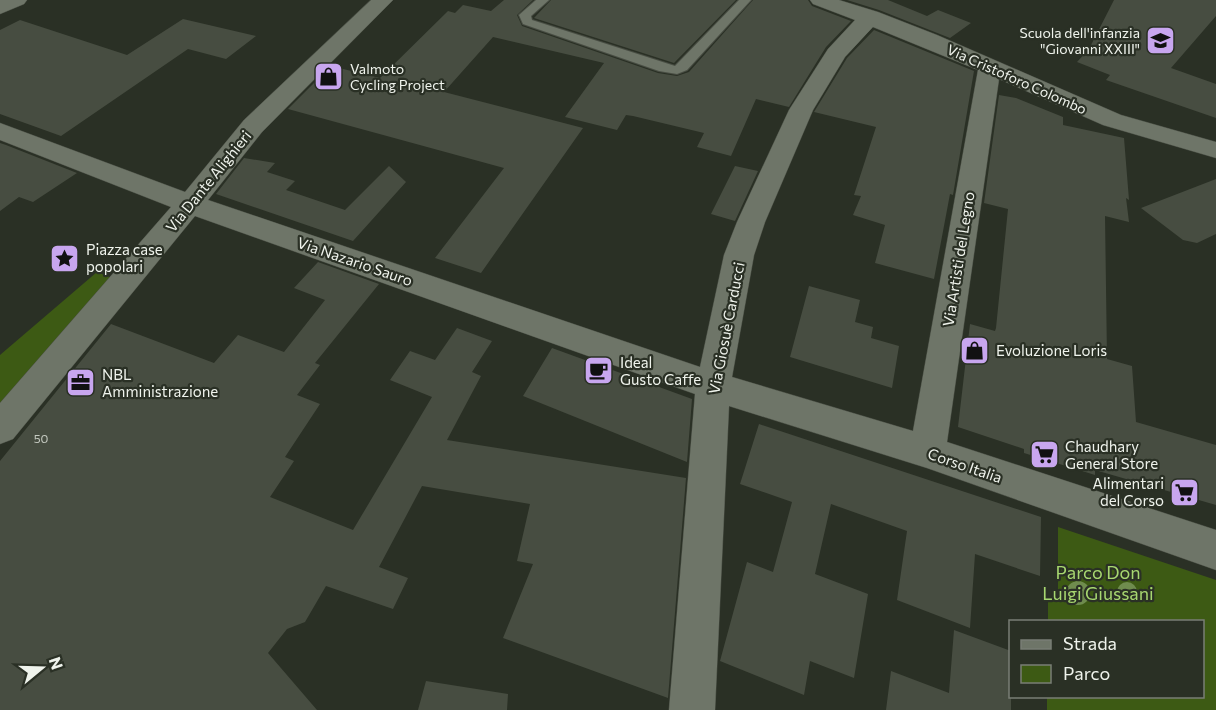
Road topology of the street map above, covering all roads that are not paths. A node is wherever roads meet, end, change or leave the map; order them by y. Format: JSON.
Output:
{"nodes":[{"id":1,"x":17,"y":0,"type":"edge"},
{"id":2,"x":383,"y":0,"type":"edge"},
{"id":3,"x":543,"y":0,"type":"edge"},
{"id":4,"x":745,"y":0,"type":"edge"},
{"id":5,"x":820,"y":0,"type":"edge"},
{"id":6,"x":0,"y":8,"type":"edge"},
{"id":7,"x":870,"y":16,"type":"junction"},
{"id":8,"x":991,"y":67,"type":"junction"},
{"id":9,"x":0,"y":131,"type":"edge"},
{"id":10,"x":1216,"y":150,"type":"edge"},
{"id":11,"x":190,"y":204,"type":"junction"},
{"id":12,"x":713,"y":386,"type":"junction"},
{"id":13,"x":0,"y":428,"type":"edge"},
{"id":14,"x":927,"y":452,"type":"junction"},
{"id":15,"x":1216,"y":550,"type":"edge"},
{"id":16,"x":701,"y":706,"type":"edge"}],
"edges":[{"from":1,"to":6,"type":"street"},
{"from":2,"to":11,"type":"street","name":"Via Dante Alighieri"},
{"from":3,"to":4,"type":"lane"},
{"from":5,"to":7,"type":"street","name":"Via Cristoforo Colombo"},
{"from":7,"to":8,"type":"street","name":"Via Cristoforo Colombo"},
{"from":7,"to":12,"type":"street","name":"Via Giosuè Carducci"},
{"from":8,"to":10,"type":"street","name":"Via Cristoforo Colombo"},
{"from":8,"to":14,"type":"street","name":"Via Artisti del Legno"},
{"from":9,"to":11,"type":"street","name":"Via Nazario Sauro"},
{"from":11,"to":12,"type":"street","name":"Via Nazario Sauro"},
{"from":11,"to":13,"type":"street","name":"Via Dante Alighieri"},
{"from":12,"to":14,"type":"street","name":"Corso Italia"},
{"from":12,"to":16,"type":"street","name":"Via Giosuè Carducci"},
{"from":14,"to":15,"type":"street","name":"Corso Italia"}]}
